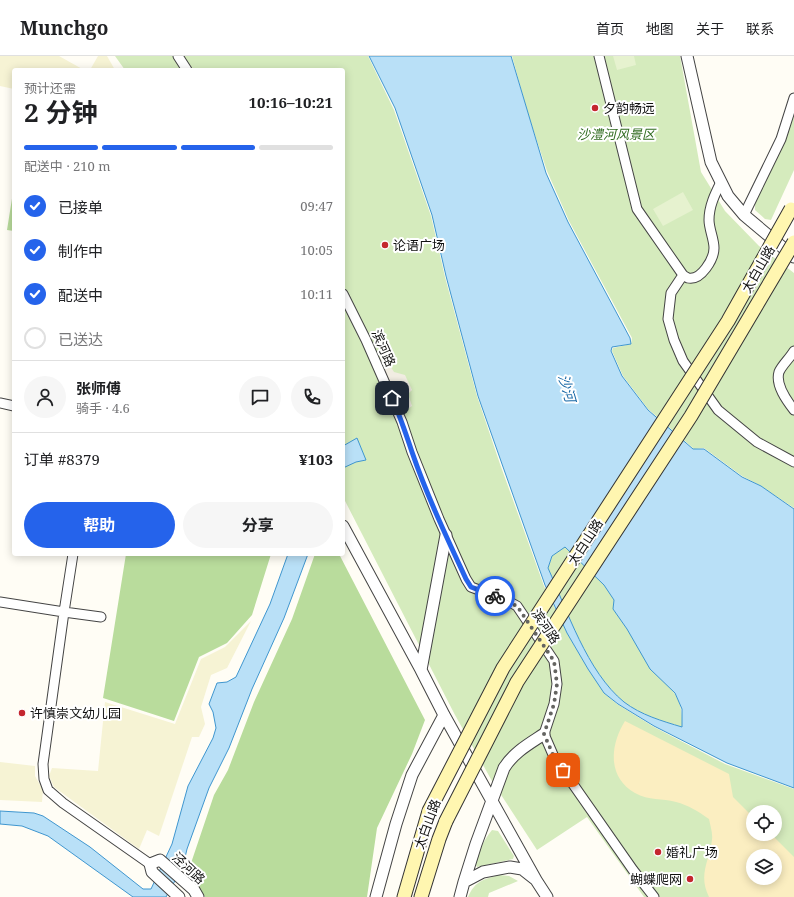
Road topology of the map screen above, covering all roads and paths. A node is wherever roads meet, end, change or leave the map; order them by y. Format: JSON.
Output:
{"nodes":[{"id":1,"x":178,"y":56,"type":"edge"},
{"id":2,"x":598,"y":56,"type":"edge"},
{"id":3,"x":687,"y":56,"type":"edge"},
{"id":4,"x":186,"y":68,"type":"edge"},
{"id":5,"x":794,"y":98,"type":"edge"},
{"id":6,"x":721,"y":182,"type":"junction"},
{"id":7,"x":793,"y":206,"type":"edge"},
{"id":8,"x":744,"y":215,"type":"junction"},
{"id":9,"x":794,"y":242,"type":"edge"},
{"id":10,"x":794,"y":257,"type":"edge"},
{"id":11,"x":683,"y":275,"type":"junction"},
{"id":12,"x":345,"y":298,"type":"edge"},
{"id":13,"x":794,"y":351,"type":"edge"},
{"id":14,"x":0,"y":403,"type":"edge"},
{"id":15,"x":12,"y":406,"type":"edge"},
{"id":16,"x":794,"y":410,"type":"edge"},
{"id":17,"x":794,"y":462,"type":"edge"},
{"id":18,"x":345,"y":530,"type":"edge"},
{"id":19,"x":446,"y":535,"type":"junction"},
{"id":20,"x":73,"y":556,"type":"edge"},
{"id":21,"x":0,"y":602,"type":"edge"},
{"id":22,"x":64,"y":612,"type":"junction"},
{"id":23,"x":101,"y":617,"type":"dead end"},
{"id":24,"x":421,"y":670,"type":"junction"},
{"id":25,"x":444,"y":715,"type":"junction"},
{"id":26,"x":544,"y":734,"type":"junction"},
{"id":27,"x":492,"y":802,"type":"junction"},
{"id":28,"x":154,"y":865,"type":"junction"},
{"id":29,"x":536,"y":880,"type":"junction"},
{"id":30,"x":464,"y":882,"type":"junction"},
{"id":31,"x":196,"y":894,"type":"edge"},
{"id":32,"x":179,"y":897,"type":"edge"},
{"id":33,"x":376,"y":897,"type":"edge"},
{"id":34,"x":404,"y":897,"type":"edge"},
{"id":35,"x":421,"y":897,"type":"edge"},
{"id":36,"x":460,"y":897,"type":"edge"},
{"id":37,"x":547,"y":897,"type":"edge"},
{"id":38,"x":654,"y":897,"type":"edge"}],
"edges":[{"from":1,"to":4,"type":"street"},
{"from":2,"to":11,"type":"street"},
{"from":3,"to":6,"type":"street"},
{"from":5,"to":8,"type":"street"},
{"from":6,"to":8,"type":"street"},
{"from":6,"to":11,"type":"street"},
{"from":7,"to":34,"type":"main road","name":"太白山路","bridge":true},
{"from":8,"to":10,"type":"street"},
{"from":9,"to":35,"type":"main road","name":"太白山路","bridge":true},
{"from":11,"to":17,"type":"street"},
{"from":12,"to":19,"type":"street","name":"滨河路"},
{"from":13,"to":16,"type":"street"},
{"from":14,"to":15,"type":"street"},
{"from":18,"to":24,"type":"street"},
{"from":19,"to":24,"type":"street"},
{"from":19,"to":26,"type":"street","name":"滨河路"},
{"from":20,"to":22,"type":"street"},
{"from":21,"to":22,"type":"street"},
{"from":22,"to":23,"type":"street"},
{"from":22,"to":28,"type":"street"},
{"from":24,"to":25,"type":"street"},
{"from":25,"to":27,"type":"street"},
{"from":25,"to":33,"type":"street"},
{"from":26,"to":27,"type":"street"},
{"from":26,"to":38,"type":"street"},
{"from":27,"to":29,"type":"street"},
{"from":27,"to":30,"type":"street"},
{"from":28,"to":31,"type":"street","name":"泾河路"},
{"from":28,"to":32,"type":"street"},
{"from":29,"to":30,"type":"street"},
{"from":29,"to":37,"type":"street"},
{"from":30,"to":36,"type":"street"}]}
